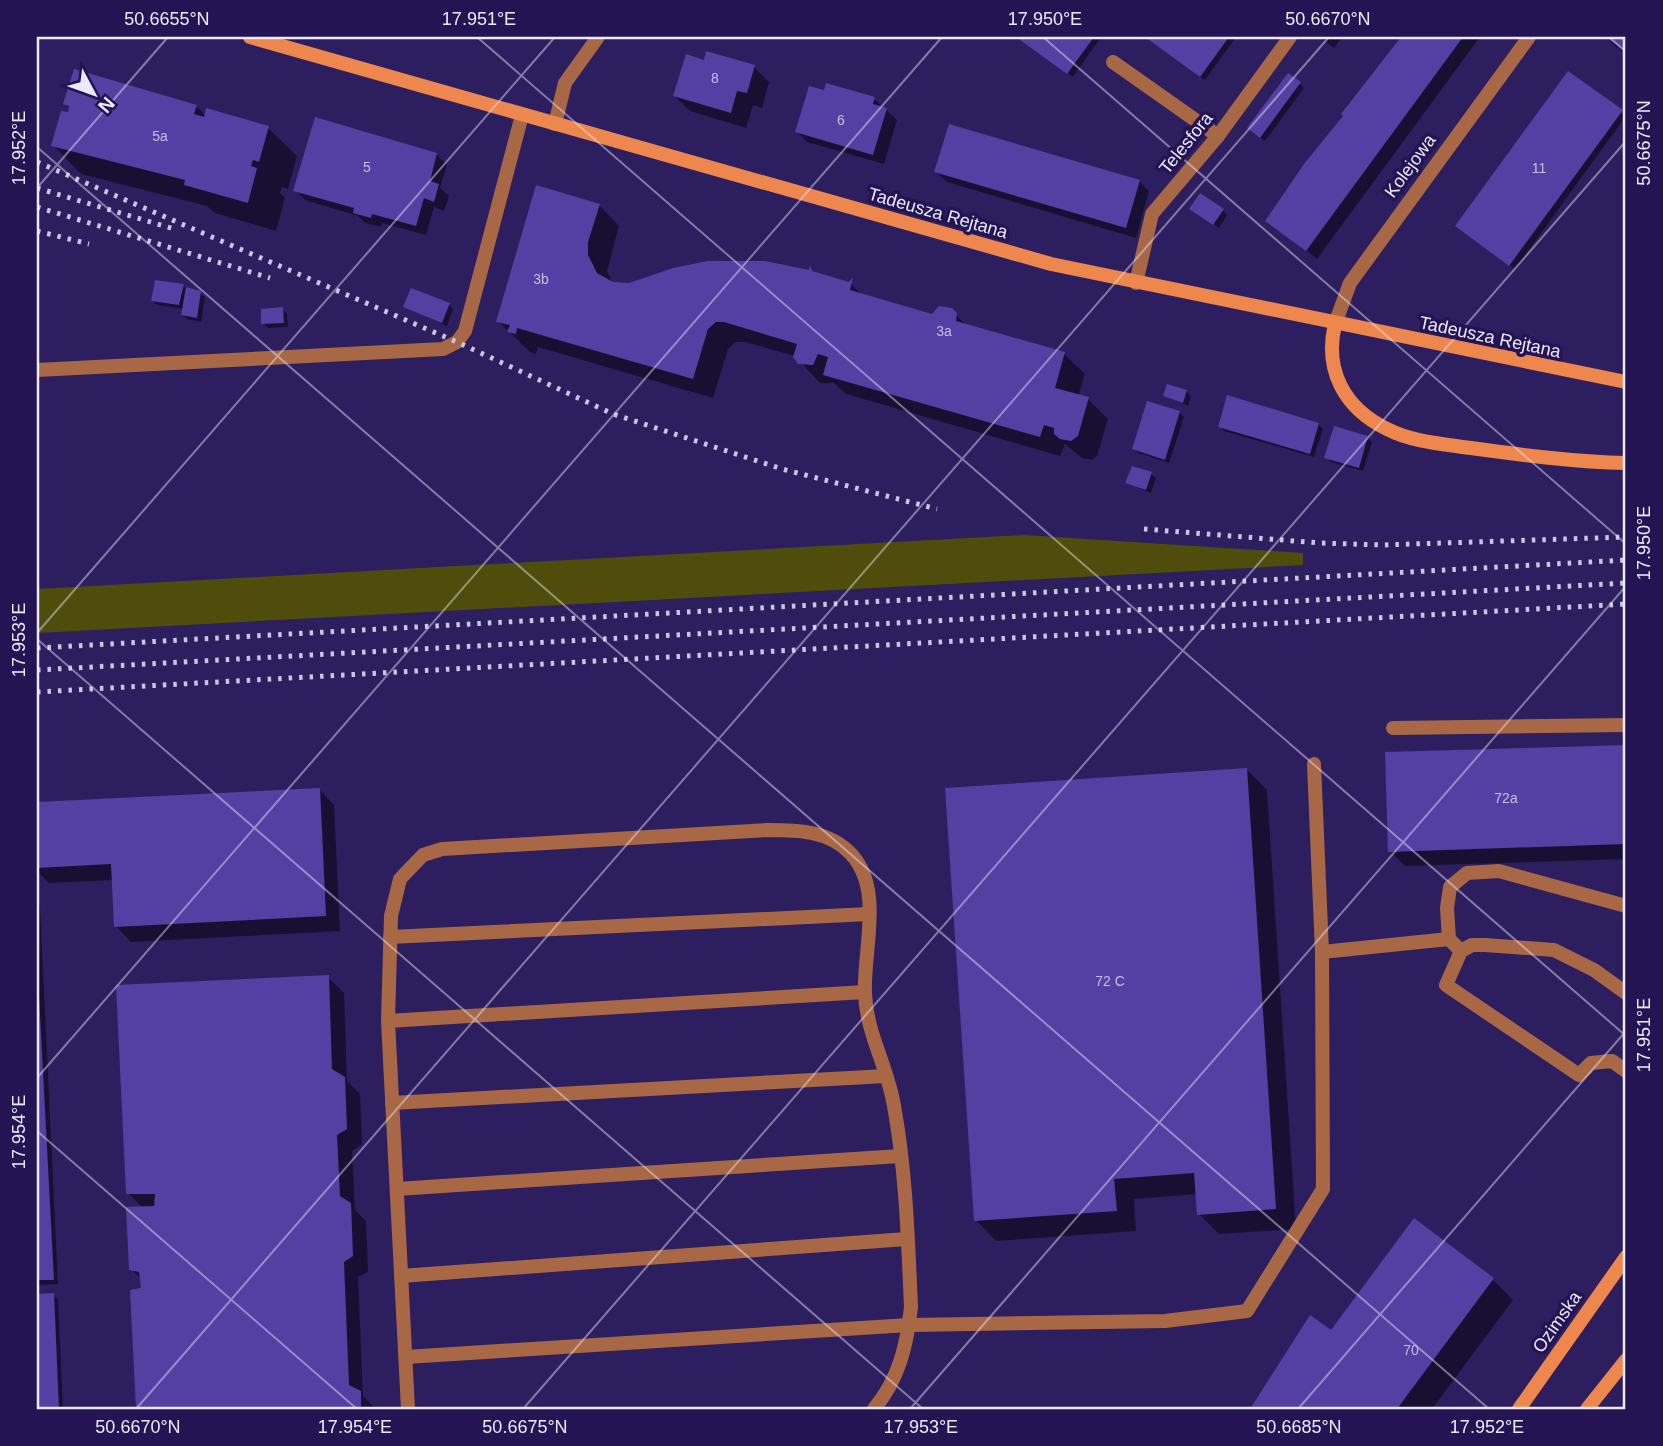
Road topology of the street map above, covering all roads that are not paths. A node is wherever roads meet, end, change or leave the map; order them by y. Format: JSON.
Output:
{"nodes":[{"id":1,"x":250,"y":37,"type":"edge"},
{"id":2,"x":598,"y":37,"type":"edge"},
{"id":3,"x":1290,"y":37,"type":"edge"},
{"id":4,"x":1528,"y":37,"type":"edge"},
{"id":5,"x":1113,"y":62,"type":"dead end"},
{"id":6,"x":522,"y":115,"type":"junction"},
{"id":7,"x":555,"y":124,"type":"junction"},
{"id":8,"x":1218,"y":136,"type":"junction"},
{"id":9,"x":1136,"y":283,"type":"junction"},
{"id":10,"x":1335,"y":324,"type":"junction"},
{"id":11,"x":37,"y":370,"type":"edge"},
{"id":12,"x":1626,"y":382,"type":"edge"},
{"id":13,"x":1626,"y":463,"type":"edge"},
{"id":14,"x":1626,"y":725,"type":"edge"},
{"id":15,"x":1392,"y":728,"type":"dead end"},
{"id":16,"x":1314,"y":764,"type":"dead end"},
{"id":17,"x":1626,"y":906,"type":"edge"},
{"id":18,"x":869,"y":914,"type":"junction"},
{"id":19,"x":390,"y":937,"type":"junction"},
{"id":20,"x":1449,"y":939,"type":"junction"},
{"id":21,"x":1461,"y":951,"type":"junction"},
{"id":22,"x":1322,"y":952,"type":"junction"},
{"id":23,"x":865,"y":992,"type":"junction"},
{"id":24,"x":1626,"y":993,"type":"edge"},
{"id":25,"x":388,"y":1021,"type":"junction"},
{"id":26,"x":1626,"y":1071,"type":"edge"},
{"id":27,"x":886,"y":1076,"type":"junction"},
{"id":28,"x":392,"y":1103,"type":"junction"},
{"id":29,"x":900,"y":1156,"type":"junction"},
{"id":30,"x":397,"y":1189,"type":"junction"},
{"id":31,"x":908,"y":1239,"type":"junction"},
{"id":32,"x":1626,"y":1256,"type":"edge"},
{"id":33,"x":401,"y":1276,"type":"junction"},
{"id":34,"x":909,"y":1325,"type":"junction"},
{"id":35,"x":406,"y":1357,"type":"junction"},
{"id":36,"x":1626,"y":1360,"type":"edge"},
{"id":37,"x":408,"y":1409,"type":"edge"},
{"id":38,"x":874,"y":1409,"type":"edge"},
{"id":39,"x":1519,"y":1409,"type":"edge"},
{"id":40,"x":1587,"y":1409,"type":"edge"}],
"edges":[{"from":1,"to":6,"type":"street","name":"Tadeusza Rejtana"},
{"from":2,"to":7,"type":"street"},
{"from":3,"to":8,"type":"street","name":"Telesfora"},
{"from":4,"to":10,"type":"street","name":"Kolejowa"},
{"from":5,"to":8,"type":"street"},
{"from":6,"to":7,"type":"street","name":"Tadeusza Rejtana"},
{"from":6,"to":11,"type":"street"},
{"from":7,"to":9,"type":"street","name":"Tadeusza Rejtana"},
{"from":8,"to":9,"type":"street","name":"Telesfora"},
{"from":9,"to":10,"type":"street","name":"Tadeusza Rejtana"},
{"from":10,"to":12,"type":"street","name":"Tadeusza Rejtana"},
{"from":10,"to":13,"type":"street"},
{"from":14,"to":15,"type":"street"},
{"from":16,"to":22,"type":"street"},
{"from":17,"to":20,"type":"street"},
{"from":18,"to":19,"type":"street"},
{"from":18,"to":19,"type":"street"},
{"from":18,"to":23,"type":"street"},
{"from":19,"to":25,"type":"street"},
{"from":20,"to":21,"type":"street"},
{"from":20,"to":22,"type":"street"},
{"from":21,"to":24,"type":"street"},
{"from":21,"to":26,"type":"street"},
{"from":22,"to":34,"type":"street"},
{"from":23,"to":25,"type":"street"},
{"from":23,"to":27,"type":"street"},
{"from":25,"to":28,"type":"street"},
{"from":27,"to":28,"type":"street"},
{"from":27,"to":29,"type":"street"},
{"from":28,"to":30,"type":"street"},
{"from":29,"to":30,"type":"street"},
{"from":29,"to":31,"type":"street"},
{"from":30,"to":33,"type":"street"},
{"from":31,"to":33,"type":"street"},
{"from":31,"to":34,"type":"street"},
{"from":32,"to":39,"type":"street","name":"Ozimska"},
{"from":33,"to":35,"type":"street"},
{"from":34,"to":35,"type":"street"},
{"from":34,"to":38,"type":"street"},
{"from":35,"to":37,"type":"street"},
{"from":36,"to":40,"type":"street"}]}
